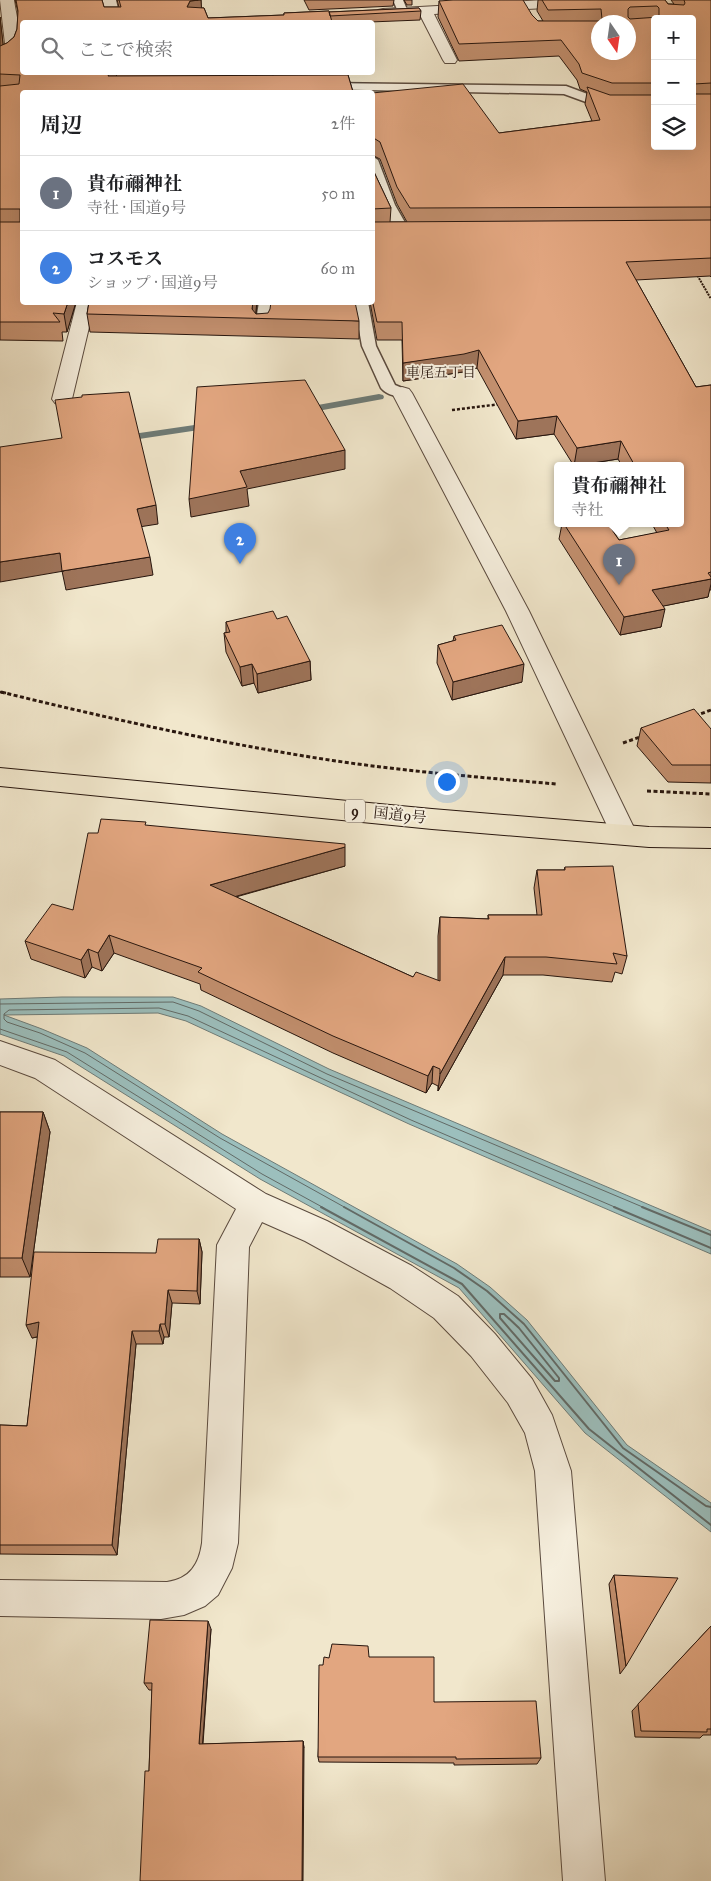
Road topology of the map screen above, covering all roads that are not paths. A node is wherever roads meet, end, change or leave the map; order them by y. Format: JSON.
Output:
{"nodes":[{"id":1,"x":7,"y":0,"type":"edge"},
{"id":2,"x":109,"y":0,"type":"edge"},
{"id":3,"x":623,"y":0,"type":"edge"},
{"id":4,"x":591,"y":1,"type":"edge"},
{"id":5,"x":526,"y":5,"type":"junction"},
{"id":6,"x":401,"y":6,"type":"edge"},
{"id":7,"x":425,"y":10,"type":"junction"},
{"id":8,"x":365,"y":14,"type":"edge"},
{"id":9,"x":114,"y":20,"type":"edge"},
{"id":10,"x":534,"y":20,"type":"edge"},
{"id":11,"x":11,"y":32,"type":"edge"},
{"id":12,"x":0,"y":58,"type":"edge"},
{"id":13,"x":450,"y":60,"type":"dead end"},
{"id":14,"x":314,"y":87,"type":"edge"},
{"id":15,"x":651,"y":106,"type":"edge"},
{"id":16,"x":375,"y":168,"type":"edge"},
{"id":17,"x":404,"y":233,"type":"edge"},
{"id":18,"x":85,"y":305,"type":"edge"},
{"id":19,"x":266,"y":305,"type":"edge"},
{"id":20,"x":362,"y":305,"type":"edge"},
{"id":21,"x":262,"y":327,"type":"edge"},
{"id":22,"x":402,"y":394,"type":"joint"},
{"id":23,"x":62,"y":399,"type":"edge"},
{"id":24,"x":0,"y":777,"type":"edge"},
{"id":25,"x":624,"y":834,"type":"junction"},
{"id":26,"x":711,"y":838,"type":"edge"},
{"id":27,"x":0,"y":1053,"type":"edge"},
{"id":28,"x":256,"y":1204,"type":"junction"},
{"id":29,"x":0,"y":1598,"type":"edge"},
{"id":30,"x":584,"y":1881,"type":"edge"}],
"edges":[{"from":1,"to":11,"type":"street"},
{"from":2,"to":9,"type":"street"},
{"from":3,"to":4,"type":"street"},
{"from":4,"to":5,"type":"street"},
{"from":5,"to":7,"type":"street"},
{"from":5,"to":10,"type":"street"},
{"from":6,"to":7,"type":"street"},
{"from":6,"to":8,"type":"street"},
{"from":7,"to":13,"type":"street"},
{"from":11,"to":12,"type":"street"},
{"from":14,"to":15,"type":"lane"},
{"from":16,"to":17,"type":"lane"},
{"from":18,"to":23,"type":"street"},
{"from":19,"to":21,"type":"lane"},
{"from":20,"to":22,"type":"lane"},
{"from":22,"to":25,"type":"street"},
{"from":24,"to":25,"type":"highway","name":"国道9号","number":"9"},
{"from":25,"to":26,"type":"highway","name":"国道9号","number":"9"},
{"from":27,"to":28,"type":"street"},
{"from":28,"to":29,"type":"street"},
{"from":28,"to":30,"type":"street"}]}
